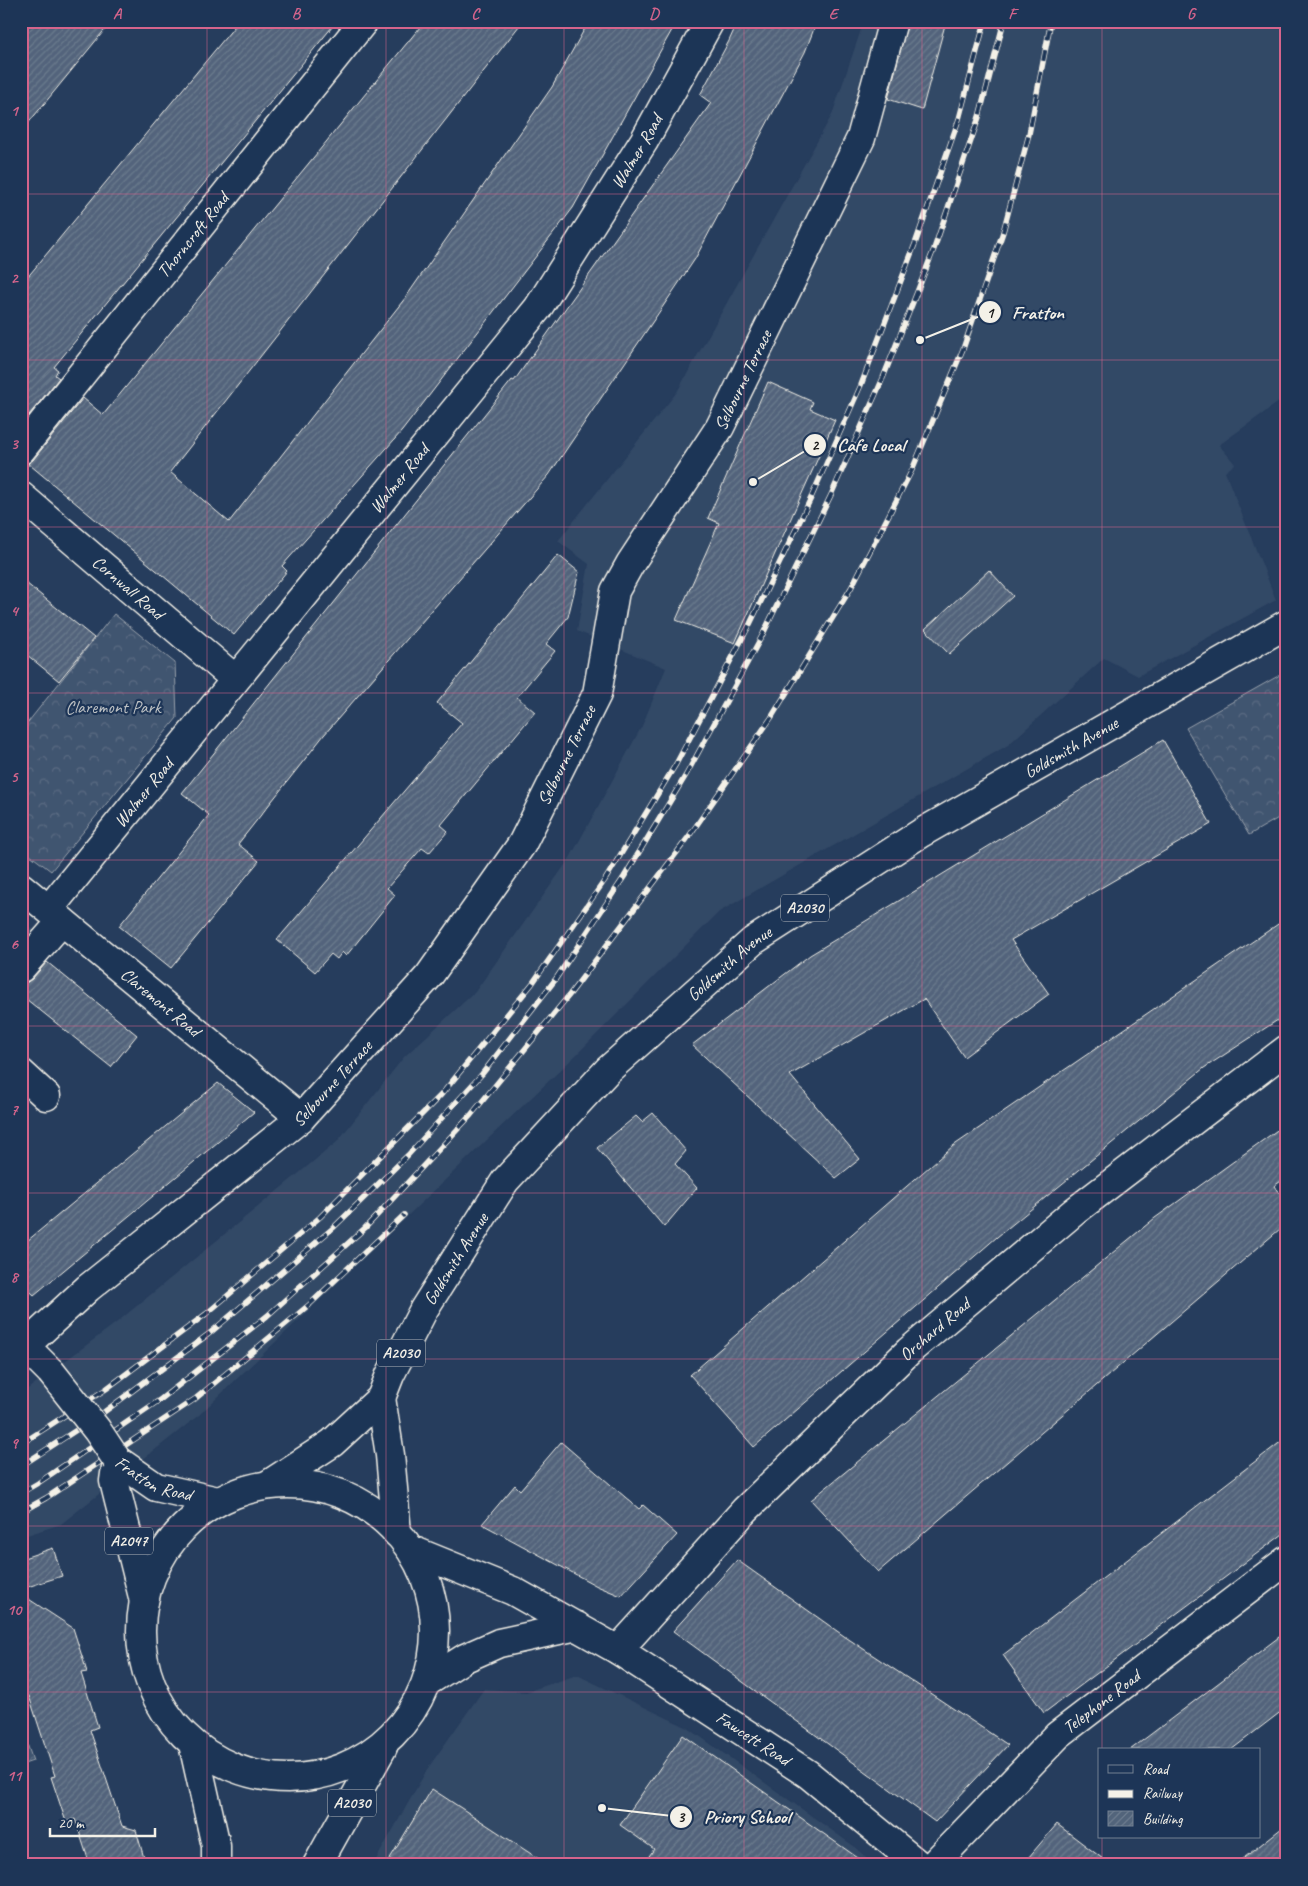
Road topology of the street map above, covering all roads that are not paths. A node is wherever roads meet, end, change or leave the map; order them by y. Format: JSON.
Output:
{"nodes":[{"id":1,"x":364,"y":21,"type":"edge"},
{"id":2,"x":710,"y":21,"type":"edge"},
{"id":3,"x":893,"y":21,"type":"edge"},
{"id":4,"x":21,"y":450,"type":"edge"},
{"id":5,"x":21,"y":496,"type":"edge"},
{"id":6,"x":1287,"y":624,"type":"edge"},
{"id":7,"x":235,"y":679,"type":"junction"},
{"id":8,"x":21,"y":887,"type":"edge"},
{"id":9,"x":55,"y":915,"type":"junction"},
{"id":10,"x":21,"y":968,"type":"edge"},
{"id":11,"x":1287,"y":1049,"type":"edge"},
{"id":12,"x":21,"y":1073,"type":"edge"},
{"id":13,"x":46,"y":1096,"type":"dead end"},
{"id":14,"x":301,"y":1118,"type":"junction"},
{"id":15,"x":23,"y":1344,"type":"edge"},
{"id":16,"x":381,"y":1398,"type":"junction"},
{"id":17,"x":121,"y":1470,"type":"junction"},
{"id":18,"x":269,"y":1484,"type":"junction"},
{"id":19,"x":218,"y":1501,"type":"junction"},
{"id":20,"x":405,"y":1542,"type":"junction"},
{"id":21,"x":1287,"y":1560,"type":"edge"},
{"id":22,"x":144,"y":1601,"type":"junction"},
{"id":23,"x":577,"y":1626,"type":"junction"},
{"id":24,"x":618,"y":1650,"type":"junction"},
{"id":25,"x":427,"y":1682,"type":"junction"},
{"id":26,"x":386,"y":1741,"type":"junction"},
{"id":27,"x":193,"y":1744,"type":"junction"},
{"id":28,"x":216,"y":1865,"type":"edge"},
{"id":29,"x":317,"y":1865,"type":"edge"},
{"id":30,"x":919,"y":1865,"type":"edge"},
{"id":31,"x":933,"y":1865,"type":"edge"}],
"edges":[{"from":1,"to":4,"type":"street","name":"Thorncroft Road"},
{"from":2,"to":7,"type":"street","name":"Walmer Road"},
{"from":3,"to":14,"type":"street","name":"Selbourne Terrace"},
{"from":5,"to":7,"type":"street","name":"Cornwall Road"},
{"from":6,"to":16,"type":"street","name":"Goldsmith Avenue","number":"A2030"},
{"from":7,"to":9,"type":"street","name":"Walmer Road"},
{"from":8,"to":9,"type":"street","name":"Claremont Road"},
{"from":9,"to":10,"type":"street","name":"Walmer Road"},
{"from":9,"to":14,"type":"street","name":"Claremont Road"},
{"from":11,"to":24,"type":"street","name":"Orchard Road"},
{"from":12,"to":13,"type":"street"},
{"from":14,"to":15,"type":"street","name":"Selbourne Terrace"},
{"from":15,"to":17,"type":"street","number":"A2047","bridge":true},
{"from":16,"to":18,"type":"street","name":"Goldsmith Avenue","number":"A2030"},
{"from":16,"to":20,"type":"street"},
{"from":17,"to":19,"type":"street","name":"Fratton Road","number":"A2047"},
{"from":17,"to":22,"type":"street","name":"Fratton Road","number":"A2047"},
{"from":18,"to":19,"type":"street"},
{"from":18,"to":20,"type":"street"},
{"from":19,"to":22,"type":"street"},
{"from":20,"to":23,"type":"street","name":"Fawcett Road"},
{"from":20,"to":25,"type":"street"},
{"from":21,"to":31,"type":"street","name":"Telephone Road"},
{"from":22,"to":27,"type":"street"},
{"from":23,"to":24,"type":"street","name":"Fawcett Road"},
{"from":23,"to":25,"type":"street"},
{"from":24,"to":30,"type":"street","name":"Fawcett Road"},
{"from":25,"to":26,"type":"street"},
{"from":26,"to":27,"type":"street"},
{"from":26,"to":29,"type":"street","number":"A2030"},
{"from":27,"to":28,"type":"street"}]}
